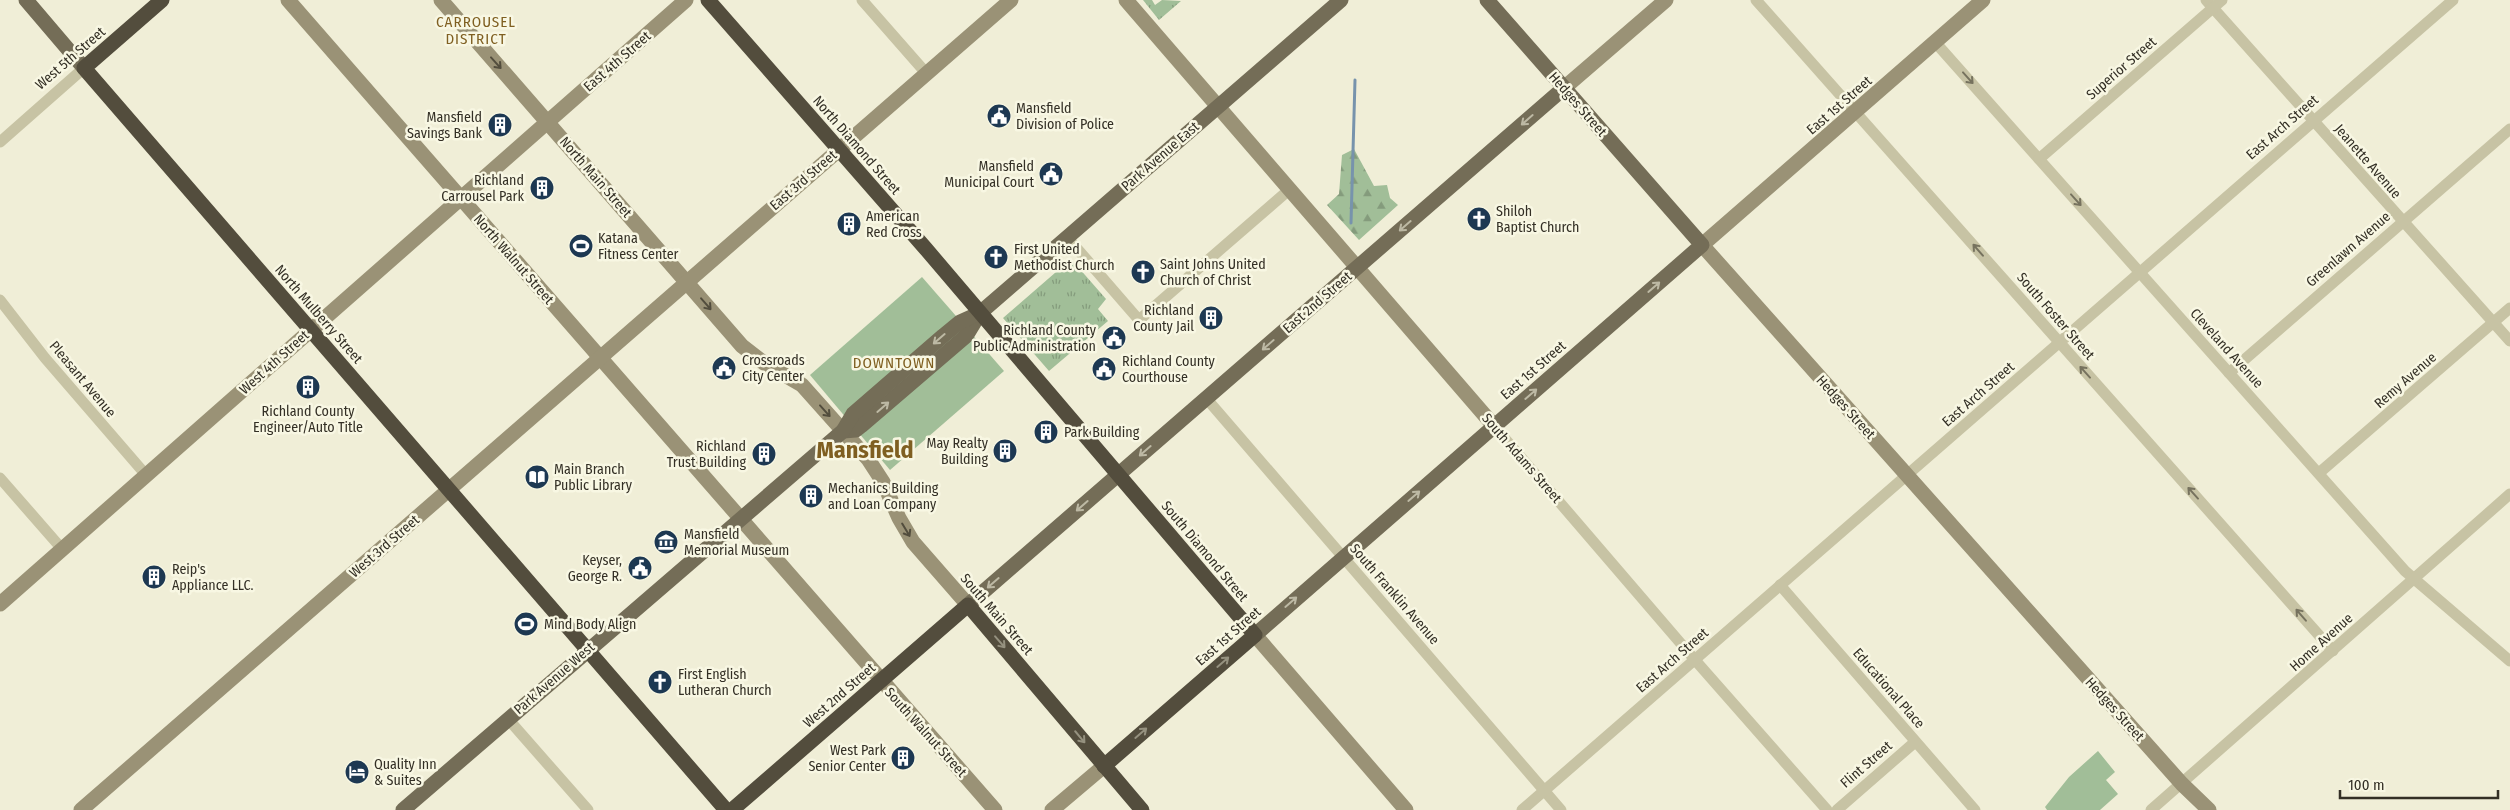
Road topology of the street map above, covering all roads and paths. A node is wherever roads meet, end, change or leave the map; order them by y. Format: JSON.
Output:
{"nodes":[{"id":1,"x":26,"y":0,"type":"edge"},
{"id":2,"x":162,"y":0,"type":"edge"},
{"id":3,"x":288,"y":0,"type":"edge"},
{"id":4,"x":441,"y":0,"type":"edge"},
{"id":5,"x":686,"y":0,"type":"edge"},
{"id":6,"x":708,"y":0,"type":"edge"},
{"id":7,"x":862,"y":0,"type":"edge"},
{"id":8,"x":1010,"y":0,"type":"edge"},
{"id":9,"x":1126,"y":0,"type":"edge"},
{"id":10,"x":1341,"y":0,"type":"edge"},
{"id":11,"x":1487,"y":0,"type":"edge"},
{"id":12,"x":1666,"y":0,"type":"edge"},
{"id":13,"x":1756,"y":0,"type":"edge"},
{"id":14,"x":1984,"y":0,"type":"edge"},
{"id":15,"x":2222,"y":0,"type":"edge"},
{"id":16,"x":2453,"y":0,"type":"edge"},
{"id":17,"x":2209,"y":4,"type":"edge"},
{"id":18,"x":1935,"y":42,"type":"junction"},
{"id":19,"x":84,"y":68,"type":"junction"},
{"id":20,"x":926,"y":74,"type":"junction"},
{"id":21,"x":1564,"y":88,"type":"junction"},
{"id":22,"x":1218,"y":106,"type":"junction"},
{"id":23,"x":1855,"y":112,"type":"junction"},
{"id":24,"x":2312,"y":120,"type":"junction"},
{"id":25,"x":548,"y":122,"type":"junction"},
{"id":26,"x":2510,"y":129,"type":"edge"},
{"id":27,"x":1,"y":138,"type":"edge"},
{"id":28,"x":839,"y":149,"type":"junction"},
{"id":29,"x":2039,"y":158,"type":"junction"},
{"id":30,"x":1290,"y":189,"type":"junction"},
{"id":31,"x":461,"y":198,"type":"junction"},
{"id":32,"x":2402,"y":222,"type":"junction"},
{"id":33,"x":1067,"y":237,"type":"junction"},
{"id":34,"x":1702,"y":245,"type":"junction"},
{"id":35,"x":1358,"y":267,"type":"junction"},
{"id":36,"x":2139,"y":272,"type":"junction"},
{"id":37,"x":686,"y":281,"type":"junction"},
{"id":38,"x":0,"y":300,"type":"edge"},
{"id":39,"x":2510,"y":308,"type":"edge"},
{"id":40,"x":980,"y":313,"type":"junction"},
{"id":41,"x":2494,"y":323,"type":"junction"},
{"id":42,"x":310,"y":330,"type":"junction"},
{"id":43,"x":2510,"y":341,"type":"edge"},
{"id":44,"x":2059,"y":342,"type":"junction"},
{"id":45,"x":600,"y":357,"type":"junction"},
{"id":46,"x":2229,"y":373,"type":"junction"},
{"id":47,"x":1206,"y":398,"type":"junction"},
{"id":48,"x":1494,"y":426,"type":"junction"},
{"id":49,"x":843,"y":430,"type":"junction"},
{"id":50,"x":1119,"y":474,"type":"junction"},
{"id":51,"x":2319,"y":474,"type":"junction"},
{"id":52,"x":146,"y":475,"type":"junction"},
{"id":53,"x":1907,"y":476,"type":"junction"},
{"id":54,"x":0,"y":478,"type":"edge"},
{"id":55,"x":449,"y":489,"type":"junction"},
{"id":56,"x":2510,"y":494,"type":"edge"},
{"id":57,"x":740,"y":518,"type":"junction"},
{"id":58,"x":62,"y":549,"type":"junction"},
{"id":59,"x":1343,"y":557,"type":"junction"},
{"id":60,"x":2414,"y":579,"type":"junction"},
{"id":61,"x":1780,"y":585,"type":"junction"},
{"id":62,"x":0,"y":604,"type":"edge"},
{"id":63,"x":968,"y":605,"type":"junction"},
{"id":64,"x":1255,"y":635,"type":"junction"},
{"id":65,"x":587,"y":650,"type":"junction"},
{"id":66,"x":2334,"y":651,"type":"junction"},
{"id":67,"x":1694,"y":660,"type":"junction"},
{"id":68,"x":2510,"y":660,"type":"edge"},
{"id":69,"x":880,"y":681,"type":"junction"},
{"id":70,"x":508,"y":719,"type":"junction"},
{"id":71,"x":1915,"y":742,"type":"junction"},
{"id":72,"x":1104,"y":766,"type":"junction"},
{"id":73,"x":2182,"y":784,"type":"junction"},
{"id":74,"x":1544,"y":791,"type":"junction"},
{"id":75,"x":81,"y":810,"type":"edge"},
{"id":76,"x":403,"y":810,"type":"edge"},
{"id":77,"x":588,"y":810,"type":"edge"},
{"id":78,"x":726,"y":810,"type":"edge"},
{"id":79,"x":732,"y":810,"type":"edge"},
{"id":80,"x":995,"y":810,"type":"edge"},
{"id":81,"x":1052,"y":810,"type":"edge"},
{"id":82,"x":1142,"y":810,"type":"edge"},
{"id":83,"x":1406,"y":810,"type":"edge"},
{"id":84,"x":1522,"y":810,"type":"edge"},
{"id":85,"x":1561,"y":810,"type":"edge"},
{"id":86,"x":1827,"y":810,"type":"edge"},
{"id":87,"x":1837,"y":810,"type":"edge"},
{"id":88,"x":1976,"y":810,"type":"edge"},
{"id":89,"x":2151,"y":810,"type":"edge"},
{"id":90,"x":2209,"y":810,"type":"edge"}],
"edges":[{"from":1,"to":19,"type":"main road","name":"North Mulberry Street"},
{"from":2,"to":19,"type":"highway","name":"West 5th Street"},
{"from":3,"to":31,"type":"street","name":"North Walnut Street"},
{"from":4,"to":25,"type":"street","name":"North Main Street","one_way":true},
{"from":5,"to":25,"type":"street","name":"East 4th Street"},
{"from":6,"to":28,"type":"highway","name":"North Diamond Street"},
{"from":7,"to":20,"type":"street"},
{"from":8,"to":20,"type":"street","name":"East 3rd Street"},
{"from":9,"to":22,"type":"street","name":"South Adams Street"},
{"from":10,"to":22,"type":"main road","name":"Park Avenue East"},
{"from":11,"to":21,"type":"main road","name":"Hedges Street"},
{"from":12,"to":21,"type":"street","name":"East 2nd Street"},
{"from":13,"to":23,"type":"street","name":"South Foster Street"},
{"from":14,"to":18,"type":"street","name":"East 1st Street"},
{"from":15,"to":17,"type":"street","name":"Superior Street"},
{"from":16,"to":24,"type":"street","name":"East Arch Street"},
{"from":17,"to":24,"type":"street","name":"Jeanette Avenue"},
{"from":17,"to":29,"type":"street","name":"Superior Street"},
{"from":18,"to":23,"type":"street","name":"East 1st Street"},
{"from":18,"to":29,"type":"street","name":"Cleveland Avenue","one_way":true},
{"from":19,"to":27,"type":"street","name":"West 5th Street"},
{"from":19,"to":42,"type":"highway","name":"North Mulberry Street"},
{"from":20,"to":28,"type":"street","name":"East 3rd Street"},
{"from":21,"to":34,"type":"main road","name":"Hedges Street"},
{"from":21,"to":35,"type":"main road","name":"East 2nd Street","one_way":true},
{"from":22,"to":30,"type":"street","name":"South Adams Street"},
{"from":22,"to":33,"type":"main road","name":"Park Avenue East"},
{"from":23,"to":34,"type":"street","name":"East 1st Street"},
{"from":44,"to":23,"type":"street","name":"South Foster Street","one_way":true},
{"from":24,"to":32,"type":"street","name":"Jeanette Avenue"},
{"from":24,"to":36,"type":"street","name":"East Arch Street"},
{"from":25,"to":31,"type":"street","name":"West 4th Street"},
{"from":25,"to":37,"type":"street","name":"North Main Street"},
{"from":26,"to":32,"type":"street","name":"Greenlawn Avenue"},
{"from":28,"to":37,"type":"street","name":"East 3rd Street"},
{"from":28,"to":40,"type":"highway","name":"North Diamond Street"},
{"from":29,"to":36,"type":"street","name":"Cleveland Avenue","one_way":true},
{"from":30,"to":33,"type":"street"},
{"from":30,"to":35,"type":"street","name":"South Adams Street"},
{"from":31,"to":42,"type":"street","name":"West 4th Street"},
{"from":31,"to":45,"type":"street","name":"North Walnut Street"},
{"from":32,"to":41,"type":"street","name":"Jeanette Avenue"},
{"from":32,"to":46,"type":"street","name":"Greenlawn Avenue"},
{"from":33,"to":40,"type":"main road","name":"Park Avenue East"},
{"from":48,"to":34,"type":"main road","name":"East 1st Street","one_way":true},
{"from":34,"to":53,"type":"street","name":"Hedges Street"},
{"from":35,"to":47,"type":"main road","name":"East 2nd Street","one_way":true},
{"from":35,"to":48,"type":"street","name":"South Adams Street"},
{"from":36,"to":44,"type":"street","name":"East Arch Street"},
{"from":36,"to":46,"type":"street","name":"Cleveland Avenue"},
{"from":37,"to":45,"type":"street","name":"West 3rd Street"},
{"from":37,"to":49,"type":"street","name":"North Main Street","one_way":true},
{"from":38,"to":52,"type":"street","name":"Pleasant Avenue"},
{"from":39,"to":41,"type":"street","name":"Remy Avenue"},
{"from":40,"to":49,"type":"main road","name":"Park Avenue East"},
{"from":40,"to":50,"type":"highway","name":"South Diamond Street"},
{"from":41,"to":43,"type":"street","name":"Jeanette Avenue"},
{"from":41,"to":51,"type":"street","name":"Remy Avenue"},
{"from":42,"to":52,"type":"street","name":"West 4th Street"},
{"from":42,"to":55,"type":"highway","name":"North Mulberry Street"},
{"from":44,"to":53,"type":"street","name":"East Arch Street"},
{"from":66,"to":44,"type":"street","name":"South Foster Street","one_way":true},
{"from":45,"to":55,"type":"street","name":"West 3rd Street"},
{"from":45,"to":57,"type":"street","name":"North Walnut Street"},
{"from":46,"to":51,"type":"street","name":"Cleveland Avenue"},
{"from":47,"to":50,"type":"main road","name":"East 2nd Street","one_way":true},
{"from":47,"to":59,"type":"street","name":"South Franklin Avenue"},
{"from":59,"to":48,"type":"main road","name":"East 1st Street","one_way":true},
{"from":48,"to":67,"type":"street","name":"South Adams Street"},
{"from":49,"to":57,"type":"main road","name":"Park Avenue West"},
{"from":49,"to":63,"type":"street","name":"South Main Street","one_way":true},
{"from":50,"to":63,"type":"main road","name":"East 2nd Street","one_way":true},
{"from":50,"to":64,"type":"highway","name":"South Diamond Street"},
{"from":51,"to":60,"type":"street","name":"Cleveland Avenue"},
{"from":52,"to":58,"type":"street","name":"West 4th Street"},
{"from":53,"to":61,"type":"street","name":"East Arch Street"},
{"from":53,"to":73,"type":"street","name":"Hedges Street"},
{"from":54,"to":58,"type":"street"},
{"from":55,"to":65,"type":"highway","name":"North Mulberry Street"},
{"from":55,"to":75,"type":"street","name":"West 3rd Street"},
{"from":56,"to":60,"type":"street","name":"Home Avenue"},
{"from":57,"to":65,"type":"main road","name":"Park Avenue West"},
{"from":57,"to":69,"type":"street","name":"South Walnut Street"},
{"from":58,"to":62,"type":"street","name":"West 4th Street"},
{"from":64,"to":59,"type":"main road","name":"East 1st Street","one_way":true},
{"from":59,"to":74,"type":"street","name":"South Franklin Avenue"},
{"from":60,"to":66,"type":"street","name":"Home Avenue"},
{"from":60,"to":68,"type":"street","name":"Cleveland Avenue"},
{"from":61,"to":67,"type":"street","name":"East Arch Street"},
{"from":61,"to":71,"type":"street","name":"Educational Place"},
{"from":63,"to":69,"type":"highway","name":"West 2nd Street"},
{"from":63,"to":72,"type":"highway","name":"South Main Street","one_way":true},
{"from":72,"to":64,"type":"highway","name":"East 1st Street","one_way":true},
{"from":64,"to":83,"type":"street","name":"South Diamond Street"},
{"from":65,"to":70,"type":"main road","name":"Park Avenue West"},
{"from":65,"to":78,"type":"highway","name":"North Mulberry Street"},
{"from":66,"to":73,"type":"street","name":"Home Avenue"},
{"from":67,"to":74,"type":"street","name":"East Arch Street"},
{"from":67,"to":86,"type":"street","name":"South Adams Street"},
{"from":69,"to":79,"type":"highway","name":"West 2nd Street"},
{"from":69,"to":80,"type":"street","name":"South Walnut Street"},
{"from":70,"to":76,"type":"main road","name":"Park Avenue West"},
{"from":70,"to":77,"type":"street"},
{"from":71,"to":87,"type":"street","name":"Flint Street"},
{"from":71,"to":88,"type":"street","name":"Educational Place"},
{"from":72,"to":81,"type":"street"},
{"from":72,"to":82,"type":"highway","name":"South Main Street"},
{"from":73,"to":89,"type":"street","name":"Home Avenue"},
{"from":73,"to":90,"type":"street","name":"Hedges Street"},
{"from":74,"to":84,"type":"street","name":"East Arch Street"},
{"from":74,"to":85,"type":"street","name":"South Franklin Avenue"}]}
